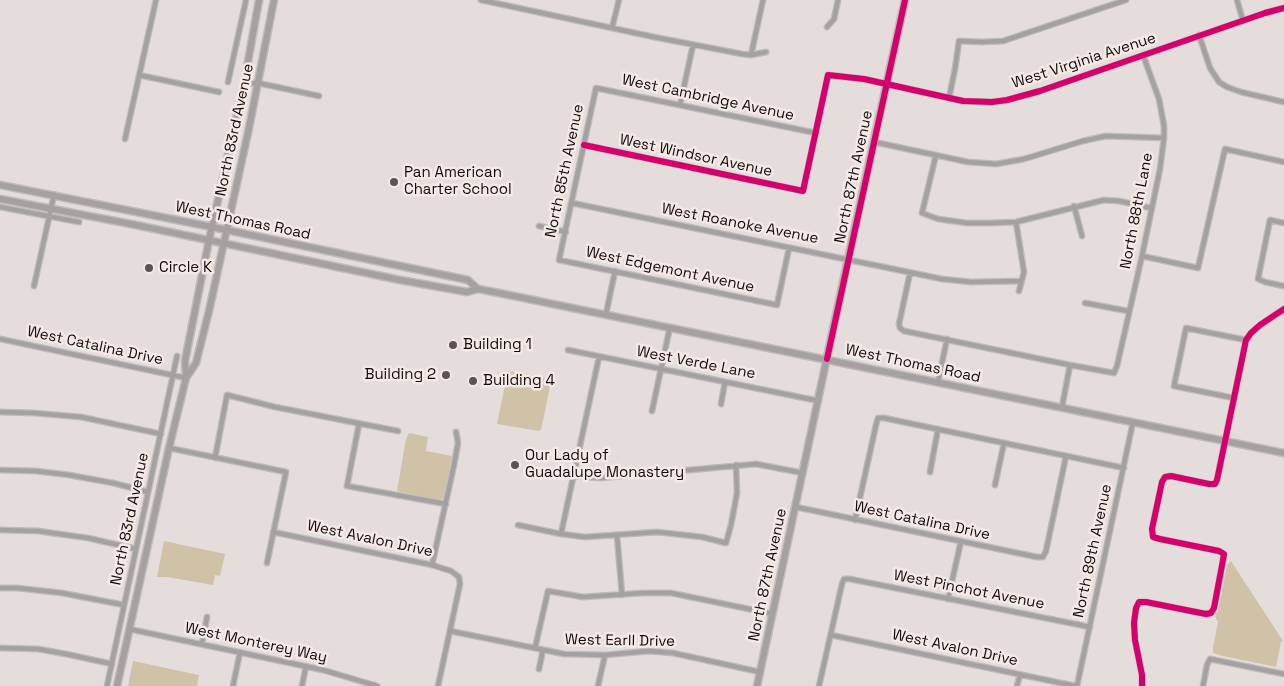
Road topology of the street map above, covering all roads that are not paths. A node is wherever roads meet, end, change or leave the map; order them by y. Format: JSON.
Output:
{"nodes":[{"id":1,"x":156,"y":0,"type":"edge"},
{"id":2,"x":246,"y":0,"type":"edge"},
{"id":3,"x":260,"y":0,"type":"edge"},
{"id":4,"x":274,"y":0,"type":"edge"},
{"id":5,"x":481,"y":0,"type":"edge"},
{"id":6,"x":619,"y":0,"type":"edge"},
{"id":7,"x":763,"y":0,"type":"edge"},
{"id":8,"x":838,"y":0,"type":"edge"},
{"id":9,"x":905,"y":0,"type":"edge"},
{"id":10,"x":1126,"y":0,"type":"edge"},
{"id":11,"x":1237,"y":0,"type":"edge"},
{"id":12,"x":1284,"y":8,"type":"edge"},
{"id":13,"x":1243,"y":21,"type":"junction"},
{"id":14,"x":827,"y":27,"type":"dead end"},
{"id":15,"x":612,"y":28,"type":"junction"},
{"id":16,"x":1199,"y":36,"type":"junction"},
{"id":17,"x":693,"y":45,"type":"junction"},
{"id":18,"x":766,"y":52,"type":"dead end"},
{"id":19,"x":752,"y":55,"type":"junction"},
{"id":20,"x":1143,"y":55,"type":"junction"},
{"id":21,"x":139,"y":75,"type":"junction"},
{"id":22,"x":228,"y":82,"type":"dead end"},
{"id":23,"x":1219,"y":82,"type":"junction"},
{"id":24,"x":258,"y":83,"type":"junction"},
{"id":25,"x":244,"y":84,"type":"junction"},
{"id":26,"x":887,"y":84,"type":"junction"},
{"id":27,"x":1215,"y":87,"type":"dead end"},
{"id":28,"x":596,"y":88,"type":"joint"},
{"id":29,"x":219,"y":92,"type":"dead end"},
{"id":30,"x":319,"y":96,"type":"dead end"},
{"id":31,"x":949,"y":98,"type":"junction"},
{"id":32,"x":1284,"y":102,"type":"edge"},
{"id":33,"x":680,"y":105,"type":"junction"},
{"id":34,"x":816,"y":133,"type":"junction"},
{"id":35,"x":1164,"y":138,"type":"junction"},
{"id":36,"x":125,"y":139,"type":"dead end"},
{"id":37,"x":874,"y":142,"type":"junction"},
{"id":38,"x":584,"y":145,"type":"junction"},
{"id":39,"x":936,"y":155,"type":"junction"},
{"id":40,"x":1284,"y":162,"type":"edge"},
{"id":41,"x":0,"y":185,"type":"edge"},
{"id":42,"x":54,"y":195,"type":"junction"},
{"id":43,"x":0,"y":199,"type":"edge"},
{"id":44,"x":572,"y":202,"type":"junction"},
{"id":45,"x":1074,"y":206,"type":"junction"},
{"id":46,"x":0,"y":207,"type":"edge"},
{"id":47,"x":1151,"y":208,"type":"junction"},
{"id":48,"x":51,"y":209,"type":"junction"},
{"id":49,"x":49,"y":216,"type":"junction"},
{"id":50,"x":79,"y":222,"type":"dead end"},
{"id":51,"x":1016,"y":222,"type":"junction"},
{"id":52,"x":1284,"y":223,"type":"edge"},
{"id":53,"x":539,"y":226,"type":"dead end"},
{"id":54,"x":212,"y":227,"type":"junction"},
{"id":55,"x":226,"y":230,"type":"junction"},
{"id":56,"x":566,"y":232,"type":"junction"},
{"id":57,"x":1082,"y":236,"type":"dead end"},
{"id":58,"x":209,"y":240,"type":"junction"},
{"id":59,"x":224,"y":243,"type":"junction"},
{"id":60,"x":790,"y":248,"type":"junction"},
{"id":61,"x":1142,"y":256,"type":"junction"},
{"id":62,"x":358,"y":258,"type":"junction"},
{"id":63,"x":848,"y":259,"type":"junction"},
{"id":64,"x":559,"y":260,"type":"joint"},
{"id":65,"x":356,"y":270,"type":"junction"},
{"id":66,"x":615,"y":272,"type":"junction"},
{"id":67,"x":910,"y":273,"type":"junction"},
{"id":68,"x":1021,"y":281,"type":"junction"},
{"id":69,"x":34,"y":286,"type":"dead end"},
{"id":70,"x":1284,"y":286,"type":"edge"},
{"id":71,"x":478,"y":289,"type":"junction"},
{"id":72,"x":1019,"y":291,"type":"dead end"},
{"id":73,"x":1085,"y":303,"type":"dead end"},
{"id":74,"x":1284,"y":309,"type":"edge"},
{"id":75,"x":1128,"y":311,"type":"junction"},
{"id":76,"x":606,"y":314,"type":"junction"},
{"id":77,"x":670,"y":327,"type":"junction"},
{"id":78,"x":0,"y":339,"type":"edge"},
{"id":79,"x":947,"y":340,"type":"junction"},
{"id":80,"x":1246,"y":340,"type":"junction"},
{"id":81,"x":568,"y":350,"type":"dead end"},
{"id":82,"x":177,"y":356,"type":"dead end"},
{"id":83,"x":599,"y":357,"type":"junction"},
{"id":84,"x":827,"y":359,"type":"junction"},
{"id":85,"x":1070,"y":365,"type":"junction"},
{"id":86,"x":661,"y":369,"type":"junction"},
{"id":87,"x":173,"y":375,"type":"junction"},
{"id":88,"x":186,"y":378,"type":"junction"},
{"id":89,"x":725,"y":382,"type":"junction"},
{"id":90,"x":938,"y":382,"type":"junction"},
{"id":91,"x":1234,"y":398,"type":"junction"},
{"id":92,"x":818,"y":401,"type":"junction"},
{"id":93,"x":721,"y":404,"type":"dead end"},
{"id":94,"x":1062,"y":407,"type":"junction"},
{"id":95,"x":652,"y":411,"type":"dead end"},
{"id":96,"x":0,"y":412,"type":"edge"},
{"id":97,"x":1133,"y":422,"type":"junction"},
{"id":98,"x":359,"y":424,"type":"junction"},
{"id":99,"x":938,"y":429,"type":"junction"},
{"id":100,"x":398,"y":431,"type":"dead end"},
{"id":101,"x":456,"y":432,"type":"dead end"},
{"id":102,"x":161,"y":434,"type":"junction"},
{"id":103,"x":1225,"y":441,"type":"junction"},
{"id":104,"x":1004,"y":443,"type":"junction"},
{"id":105,"x":168,"y":448,"type":"junction"},
{"id":106,"x":1284,"y":453,"type":"edge"},
{"id":107,"x":1066,"y":456,"type":"junction"},
{"id":108,"x":215,"y":458,"type":"junction"},
{"id":109,"x":736,"y":465,"type":"junction"},
{"id":110,"x":1124,"y":468,"type":"junction"},
{"id":111,"x":0,"y":470,"type":"edge"},
{"id":112,"x":930,"y":472,"type":"dead end"},
{"id":113,"x":803,"y":473,"type":"junction"},
{"id":114,"x":573,"y":476,"type":"junction"},
{"id":115,"x":995,"y":484,"type":"dead end"},
{"id":116,"x":148,"y":492,"type":"junction"},
{"id":117,"x":446,"y":504,"type":"junction"},
{"id":118,"x":796,"y":507,"type":"junction"},
{"id":119,"x":855,"y":520,"type":"junction"},
{"id":120,"x":518,"y":525,"type":"dead end"},
{"id":121,"x":0,"y":530,"type":"edge"},
{"id":122,"x":273,"y":532,"type":"junction"},
{"id":123,"x":561,"y":534,"type":"junction"},
{"id":124,"x":617,"y":535,"type":"junction"},
{"id":125,"x":961,"y":541,"type":"junction"},
{"id":126,"x":136,"y":549,"type":"junction"},
{"id":127,"x":266,"y":563,"type":"dead end"},
{"id":128,"x":432,"y":565,"type":"junction"},
{"id":129,"x":0,"y":588,"type":"edge"},
{"id":130,"x":622,"y":595,"type":"junction"},
{"id":131,"x":948,"y":599,"type":"junction"},
{"id":132,"x":124,"y":605,"type":"junction"},
{"id":133,"x":773,"y":614,"type":"junction"},
{"id":134,"x":208,"y":617,"type":"dead end"},
{"id":135,"x":1090,"y":627,"type":"junction"},
{"id":136,"x":129,"y":629,"type":"junction"},
{"id":137,"x":450,"y":630,"type":"junction"},
{"id":138,"x":831,"y":635,"type":"junction"},
{"id":139,"x":202,"y":644,"type":"junction"},
{"id":140,"x":0,"y":648,"type":"edge"},
{"id":141,"x":535,"y":648,"type":"junction"},
{"id":142,"x":543,"y":650,"type":"junction"},
{"id":143,"x":240,"y":652,"type":"junction"},
{"id":144,"x":605,"y":655,"type":"junction"},
{"id":145,"x":112,"y":664,"type":"junction"},
{"id":146,"x":306,"y":666,"type":"junction"},
{"id":147,"x":540,"y":669,"type":"dead end"},
{"id":148,"x":760,"y":672,"type":"junction"},
{"id":149,"x":1020,"y":674,"type":"junction"},
{"id":150,"x":1284,"y":674,"type":"edge"},
{"id":151,"x":107,"y":686,"type":"edge"},
{"id":152,"x":117,"y":686,"type":"edge"},
{"id":153,"x":233,"y":686,"type":"edge"},
{"id":154,"x":302,"y":686,"type":"edge"},
{"id":155,"x":377,"y":686,"type":"edge"},
{"id":156,"x":438,"y":686,"type":"edge"},
{"id":157,"x":598,"y":686,"type":"edge"},
{"id":158,"x":757,"y":686,"type":"edge"},
{"id":159,"x":819,"y":686,"type":"edge"},
{"id":160,"x":1017,"y":686,"type":"edge"},
{"id":161,"x":1076,"y":686,"type":"edge"},
{"id":162,"x":1142,"y":686,"type":"edge"},
{"id":163,"x":1202,"y":686,"type":"edge"}],
"edges":[{"from":1,"to":21,"type":"street"},
{"from":2,"to":22,"type":"street"},
{"from":3,"to":25,"type":"main road","name":"North 83rd Avenue"},
{"from":4,"to":24,"type":"main road","name":"North 83rd Avenue"},
{"from":5,"to":15,"type":"street"},
{"from":6,"to":15,"type":"street"},
{"from":7,"to":19,"type":"street"},
{"from":8,"to":14,"type":"street"},
{"from":9,"to":26,"type":"main road","name":"North 87th Avenue"},
{"from":10,"to":31,"type":"street"},
{"from":11,"to":13,"type":"street"},
{"from":12,"to":13,"type":"street","name":"West Virginia Avenue"},
{"from":13,"to":16,"type":"street","name":"West Virginia Avenue"},
{"from":15,"to":17,"type":"street"},
{"from":16,"to":20,"type":"street","name":"West Virginia Avenue"},
{"from":16,"to":23,"type":"street"},
{"from":17,"to":19,"type":"street"},
{"from":17,"to":33,"type":"street"},
{"from":18,"to":19,"type":"street"},
{"from":20,"to":31,"type":"street","name":"West Virginia Avenue"},
{"from":20,"to":35,"type":"street","name":"North 88th Lane"},
{"from":21,"to":29,"type":"street"},
{"from":21,"to":36,"type":"street"},
{"from":23,"to":27,"type":"street"},
{"from":23,"to":32,"type":"street"},
{"from":24,"to":25,"type":"street"},
{"from":24,"to":30,"type":"street"},
{"from":24,"to":55,"type":"main road","name":"North 83rd Avenue"},
{"from":25,"to":54,"type":"main road","name":"North 83rd Avenue"},
{"from":26,"to":31,"type":"street","name":"West Virginia Avenue"},
{"from":26,"to":34,"type":"street","name":"West Virginia Avenue"},
{"from":26,"to":37,"type":"main road","name":"North 87th Avenue"},
{"from":28,"to":33,"type":"street","name":"West Cambridge Avenue"},
{"from":28,"to":38,"type":"street","name":"North 85th Avenue"},
{"from":33,"to":34,"type":"street","name":"West Cambridge Avenue"},
{"from":34,"to":38,"type":"street","name":"West Windsor Avenue"},
{"from":35,"to":39,"type":"street"},
{"from":35,"to":47,"type":"street","name":"North 88th Lane"},
{"from":37,"to":39,"type":"street"},
{"from":37,"to":63,"type":"main road","name":"North 87th Avenue"},
{"from":38,"to":44,"type":"street","name":"North 85th Avenue"},
{"from":39,"to":51,"type":"street"},
{"from":40,"to":61,"type":"street"},
{"from":41,"to":42,"type":"main road","name":"West Thomas Road"},
{"from":42,"to":48,"type":"street"},
{"from":42,"to":54,"type":"main road","name":"West Thomas Road"},
{"from":43,"to":48,"type":"main road","name":"West Thomas Road"},
{"from":44,"to":56,"type":"street","name":"North 85th Avenue"},
{"from":44,"to":60,"type":"street","name":"West Roanoke Avenue"},
{"from":45,"to":47,"type":"street"},
{"from":45,"to":51,"type":"street"},
{"from":45,"to":57,"type":"street"},
{"from":46,"to":49,"type":"street"},
{"from":47,"to":61,"type":"street","name":"North 88th Lane"},
{"from":48,"to":49,"type":"street"},
{"from":48,"to":58,"type":"main road","name":"West Thomas Road"},
{"from":49,"to":50,"type":"street"},
{"from":49,"to":69,"type":"street"},
{"from":51,"to":68,"type":"street"},
{"from":52,"to":70,"type":"street"},
{"from":53,"to":56,"type":"street"},
{"from":54,"to":55,"type":"main road","name":"West Thomas Road"},
{"from":54,"to":58,"type":"main road","name":"North 83rd Avenue"},
{"from":55,"to":59,"type":"main road","name":"North 83rd Avenue"},
{"from":55,"to":62,"type":"main road","name":"West Thomas Road"},
{"from":56,"to":64,"type":"street","name":"North 85th Avenue"},
{"from":58,"to":59,"type":"main road","name":"West Thomas Road"},
{"from":58,"to":88,"type":"main road","name":"North 83rd Avenue"},
{"from":59,"to":65,"type":"main road","name":"West Thomas Road"},
{"from":59,"to":88,"type":"main road","name":"North 83rd Avenue"},
{"from":60,"to":63,"type":"street","name":"West Roanoke Avenue"},
{"from":60,"to":66,"type":"street","name":"West Edgemont Avenue"},
{"from":61,"to":75,"type":"street","name":"North 88th Lane"},
{"from":62,"to":65,"type":"main road"},
{"from":62,"to":71,"type":"main road","name":"West Thomas Road"},
{"from":63,"to":67,"type":"street","name":"West Roanoke Avenue"},
{"from":63,"to":84,"type":"main road","name":"North 87th Avenue"},
{"from":64,"to":66,"type":"street","name":"West Edgemont Avenue"},
{"from":65,"to":71,"type":"main road","name":"West Thomas Road"},
{"from":66,"to":76,"type":"street"},
{"from":67,"to":68,"type":"street","name":"West Roanoke Avenue"},
{"from":67,"to":79,"type":"street"},
{"from":68,"to":72,"type":"street"},
{"from":71,"to":76,"type":"main road","name":"West Thomas Road"},
{"from":73,"to":75,"type":"street"},
{"from":74,"to":80,"type":"street"},
{"from":75,"to":85,"type":"street","name":"North 88th Lane"},
{"from":76,"to":77,"type":"main road","name":"West Thomas Road"},
{"from":77,"to":84,"type":"main road","name":"West Thomas Road"},
{"from":77,"to":86,"type":"street"},
{"from":78,"to":87,"type":"street","name":"West Catalina Drive"},
{"from":79,"to":85,"type":"street"},
{"from":79,"to":90,"type":"street"},
{"from":80,"to":91,"type":"street"},
{"from":80,"to":91,"type":"street"},
{"from":81,"to":83,"type":"street","name":"West Verde Lane"},
{"from":82,"to":87,"type":"street","name":"North 83rd Avenue"},
{"from":83,"to":86,"type":"street","name":"West Verde Lane"},
{"from":83,"to":114,"type":"street"},
{"from":84,"to":90,"type":"main road","name":"West Thomas Road"},
{"from":84,"to":92,"type":"main road","name":"North 87th Avenue"},
{"from":85,"to":94,"type":"street"},
{"from":86,"to":89,"type":"street","name":"West Verde Lane"},
{"from":86,"to":95,"type":"street"},
{"from":87,"to":88,"type":"street","name":"West Catalina Drive"},
{"from":87,"to":102,"type":"street","name":"North 83rd Avenue"},
{"from":88,"to":105,"type":"main road","name":"North 83rd Avenue"},
{"from":89,"to":92,"type":"street","name":"West Verde Lane"},
{"from":89,"to":93,"type":"street"},
{"from":90,"to":94,"type":"main road","name":"West Thomas Road"},
{"from":91,"to":103,"type":"street"},
{"from":92,"to":113,"type":"main road","name":"North 87th Avenue"},
{"from":94,"to":97,"type":"main road","name":"West Thomas Road"},
{"from":96,"to":102,"type":"street"},
{"from":97,"to":103,"type":"main road","name":"West Thomas Road"},
{"from":97,"to":110,"type":"street","name":"North 89th Avenue"},
{"from":98,"to":100,"type":"street"},
{"from":98,"to":108,"type":"street"},
{"from":98,"to":117,"type":"street"},
{"from":99,"to":104,"type":"street"},
{"from":99,"to":112,"type":"street"},
{"from":99,"to":119,"type":"street"},
{"from":101,"to":117,"type":"street"},
{"from":102,"to":116,"type":"street","name":"North 83rd Avenue"},
{"from":103,"to":106,"type":"main road","name":"West Thomas Road"},
{"from":103,"to":162,"type":"street"},
{"from":104,"to":107,"type":"street"},
{"from":104,"to":115,"type":"street"},
{"from":105,"to":108,"type":"street"},
{"from":105,"to":136,"type":"main road","name":"North 83rd Avenue"},
{"from":107,"to":110,"type":"street"},
{"from":107,"to":125,"type":"street","name":"West Catalina Drive"},
{"from":108,"to":122,"type":"street"},
{"from":109,"to":113,"type":"street"},
{"from":109,"to":114,"type":"street"},
{"from":109,"to":124,"type":"street"},
{"from":110,"to":135,"type":"street","name":"North 89th Avenue"},
{"from":111,"to":116,"type":"street"},
{"from":113,"to":118,"type":"main road","name":"North 87th Avenue"},
{"from":114,"to":123,"type":"street"},
{"from":116,"to":126,"type":"street","name":"North 83rd Avenue"},
{"from":117,"to":128,"type":"street"},
{"from":118,"to":119,"type":"street","name":"West Catalina Drive"},
{"from":118,"to":133,"type":"main road","name":"North 87th Avenue"},
{"from":119,"to":125,"type":"street","name":"West Catalina Drive"},
{"from":120,"to":123,"type":"street"},
{"from":121,"to":126,"type":"street"},
{"from":122,"to":127,"type":"street"},
{"from":122,"to":128,"type":"street","name":"West Avalon Drive"},
{"from":123,"to":124,"type":"street"},
{"from":124,"to":130,"type":"street"},
{"from":125,"to":131,"type":"street"},
{"from":126,"to":132,"type":"street","name":"North 83rd Avenue"},
{"from":128,"to":137,"type":"street","name":"West Avalon Drive"},
{"from":129,"to":132,"type":"street"},
{"from":130,"to":133,"type":"street"},
{"from":130,"to":141,"type":"street"},
{"from":131,"to":135,"type":"street","name":"West Pinchot Avenue"},
{"from":131,"to":138,"type":"street","name":"West Pinchot Avenue"},
{"from":132,"to":145,"type":"street","name":"North 83rd Avenue"},
{"from":133,"to":148,"type":"main road","name":"North 87th Avenue"},
{"from":134,"to":139,"type":"street"},
{"from":135,"to":161,"type":"street","name":"North 89th Avenue"},
{"from":136,"to":139,"type":"street","name":"West Monterey Way"},
{"from":136,"to":152,"type":"main road","name":"North 83rd Avenue"},
{"from":137,"to":141,"type":"street","name":"West Earll Drive"},
{"from":137,"to":156,"type":"street"},
{"from":138,"to":149,"type":"street","name":"West Avalon Drive"},
{"from":138,"to":159,"type":"street"},
{"from":139,"to":143,"type":"street","name":"West Monterey Way"},
{"from":140,"to":145,"type":"street"},
{"from":141,"to":142,"type":"street","name":"West Earll Drive"},
{"from":142,"to":144,"type":"street","name":"West Earll Drive"},
{"from":142,"to":147,"type":"street"},
{"from":143,"to":146,"type":"street","name":"West Monterey Way"},
{"from":143,"to":153,"type":"street"},
{"from":144,"to":148,"type":"street","name":"West Earll Drive"},
{"from":144,"to":157,"type":"street"},
{"from":145,"to":151,"type":"street","name":"North 83rd Avenue"},
{"from":146,"to":154,"type":"street"},
{"from":146,"to":155,"type":"street","name":"West Monterey Way"},
{"from":148,"to":158,"type":"main road","name":"North 87th Avenue"},
{"from":149,"to":160,"type":"street"},
{"from":149,"to":161,"type":"street","name":"West Avalon Drive"},
{"from":150,"to":163,"type":"street"}]}
